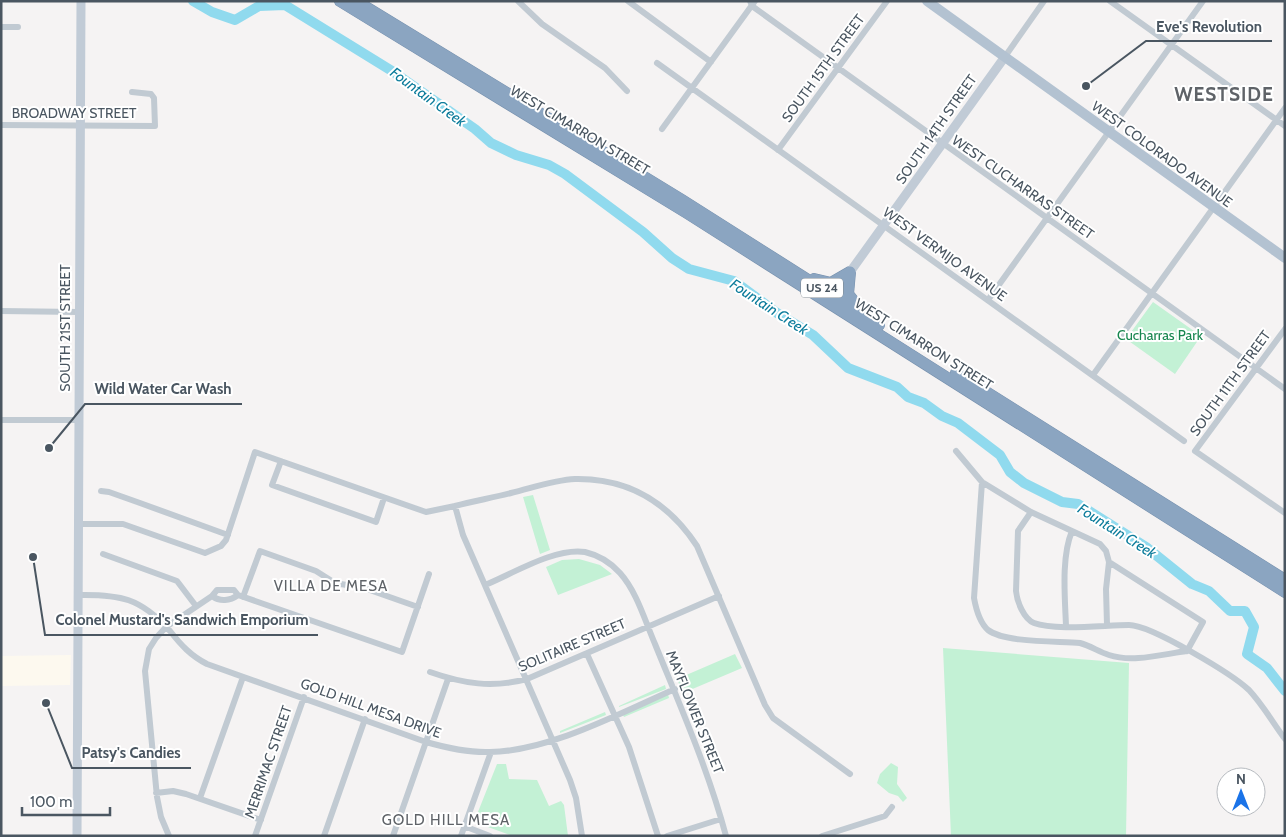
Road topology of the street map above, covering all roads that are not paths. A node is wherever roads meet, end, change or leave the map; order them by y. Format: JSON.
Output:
{"nodes":[{"id":1,"x":81,"y":1,"type":"edge"},
{"id":2,"x":340,"y":1,"type":"edge"},
{"id":3,"x":356,"y":1,"type":"edge"},
{"id":4,"x":518,"y":1,"type":"edge"},
{"id":5,"x":628,"y":1,"type":"edge"},
{"id":6,"x":887,"y":1,"type":"edge"},
{"id":7,"x":927,"y":1,"type":"edge"},
{"id":8,"x":1044,"y":1,"type":"edge"},
{"id":9,"x":1110,"y":1,"type":"edge"},
{"id":10,"x":1203,"y":1,"type":"edge"},
{"id":11,"x":752,"y":3,"type":"edge"},
{"id":12,"x":1,"y":27,"type":"edge"},
{"id":13,"x":18,"y":27,"type":"dead end"},
{"id":14,"x":1172,"y":45,"type":"junction"},
{"id":15,"x":1004,"y":58,"type":"junction"},
{"id":16,"x":711,"y":62,"type":"junction"},
{"id":17,"x":657,"y":63,"type":"dead end"},
{"id":18,"x":837,"y":69,"type":"junction"},
{"id":19,"x":692,"y":88,"type":"junction"},
{"id":20,"x":627,"y":91,"type":"dead end"},
{"id":21,"x":132,"y":92,"type":"dead end"},
{"id":22,"x":1285,"y":108,"type":"edge"},
{"id":23,"x":1276,"y":120,"type":"junction"},
{"id":24,"x":80,"y":124,"type":"junction"},
{"id":25,"x":1,"y":125,"type":"edge"},
{"id":26,"x":1285,"y":126,"type":"edge"},
{"id":27,"x":662,"y":129,"type":"dead end"},
{"id":28,"x":1109,"y":132,"type":"junction"},
{"id":29,"x":942,"y":145,"type":"junction"},
{"id":30,"x":778,"y":150,"type":"junction"},
{"id":31,"x":1214,"y":207,"type":"junction"},
{"id":32,"x":1046,"y":218,"type":"junction"},
{"id":33,"x":885,"y":226,"type":"junction"},
{"id":34,"x":1285,"y":258,"type":"edge"},
{"id":35,"x":781,"y":262,"type":"junction"},
{"id":36,"x":850,"y":272,"type":"junction"},
{"id":37,"x":1151,"y":294,"type":"junction"},
{"id":38,"x":988,"y":300,"type":"junction"},
{"id":39,"x":1,"y":311,"type":"edge"},
{"id":40,"x":78,"y":312,"type":"junction"},
{"id":41,"x":884,"y":327,"type":"junction"},
{"id":42,"x":1285,"y":329,"type":"edge"},
{"id":43,"x":1257,"y":369,"type":"junction"},
{"id":44,"x":1093,"y":375,"type":"junction"},
{"id":45,"x":1285,"y":389,"type":"edge"},
{"id":46,"x":1,"y":420,"type":"edge"},
{"id":47,"x":78,"y":420,"type":"junction"},
{"id":48,"x":1184,"y":441,"type":"dead end"},
{"id":49,"x":956,"y":451,"type":"dead end"},
{"id":50,"x":281,"y":461,"type":"junction"},
{"id":51,"x":982,"y":482,"type":"junction"},
{"id":52,"x":101,"y":491,"type":"dead end"},
{"id":53,"x":384,"y":498,"type":"junction"},
{"id":54,"x":455,"y":506,"type":"junction"},
{"id":55,"x":1031,"y":512,"type":"junction"},
{"id":56,"x":1285,"y":514,"type":"edge"},
{"id":57,"x":78,"y":524,"type":"junction"},
{"id":58,"x":1072,"y":531,"type":"junction"},
{"id":59,"x":228,"y":535,"type":"junction"},
{"id":60,"x":102,"y":554,"type":"dead end"},
{"id":61,"x":1109,"y":562,"type":"junction"},
{"id":62,"x":430,"y":574,"type":"dead end"},
{"id":63,"x":1285,"y":580,"type":"edge"},
{"id":64,"x":485,"y":585,"type":"junction"},
{"id":65,"x":1285,"y":592,"type":"edge"},
{"id":66,"x":77,"y":595,"type":"junction"},
{"id":67,"x":240,"y":596,"type":"junction"},
{"id":68,"x":719,"y":596,"type":"junction"},
{"id":69,"x":196,"y":606,"type":"junction"},
{"id":70,"x":418,"y":607,"type":"junction"},
{"id":71,"x":1108,"y":625,"type":"junction"},
{"id":72,"x":1066,"y":626,"type":"junction"},
{"id":73,"x":647,"y":627,"type":"junction"},
{"id":74,"x":166,"y":628,"type":"junction"},
{"id":75,"x":1187,"y":651,"type":"junction"},
{"id":76,"x":587,"y":654,"type":"junction"},
{"id":77,"x":430,"y":672,"type":"dead end"},
{"id":78,"x":243,"y":677,"type":"junction"},
{"id":79,"x":448,"y":679,"type":"junction"},
{"id":80,"x":527,"y":679,"type":"junction"},
{"id":81,"x":675,"y":689,"type":"junction"},
{"id":82,"x":304,"y":697,"type":"junction"},
{"id":83,"x":614,"y":715,"type":"junction"},
{"id":84,"x":365,"y":719,"type":"junction"},
{"id":85,"x":1285,"y":739,"type":"edge"},
{"id":86,"x":553,"y":741,"type":"junction"},
{"id":87,"x":426,"y":742,"type":"junction"},
{"id":88,"x":491,"y":752,"type":"junction"},
{"id":89,"x":850,"y":774,"type":"dead end"},
{"id":90,"x":156,"y":793,"type":"junction"},
{"id":91,"x":200,"y":798,"type":"junction"},
{"id":92,"x":892,"y":806,"type":"dead end"},
{"id":93,"x":721,"y":819,"type":"junction"},
{"id":94,"x":261,"y":820,"type":"junction"},
{"id":95,"x":464,"y":826,"type":"junction"},
{"id":96,"x":77,"y":836,"type":"edge"},
{"id":97,"x":169,"y":836,"type":"edge"},
{"id":98,"x":256,"y":836,"type":"edge"},
{"id":99,"x":324,"y":836,"type":"edge"},
{"id":100,"x":393,"y":836,"type":"edge"},
{"id":101,"x":461,"y":836,"type":"edge"},
{"id":102,"x":490,"y":836,"type":"edge"},
{"id":103,"x":582,"y":836,"type":"edge"},
{"id":104,"x":658,"y":836,"type":"edge"},
{"id":105,"x":666,"y":836,"type":"edge"},
{"id":106,"x":726,"y":836,"type":"edge"},
{"id":107,"x":822,"y":836,"type":"edge"}],
"edges":[{"from":1,"to":24,"type":"main road","name":"SOUTH 21ST STREET"},
{"from":2,"to":65,"type":"highway","name":"WEST CIMARRON STREET","number":"US 24"},
{"from":3,"to":35,"type":"highway","name":"WEST CIMARRON STREET","number":"US 24"},
{"from":4,"to":20,"type":"street"},
{"from":5,"to":16,"type":"street"},
{"from":6,"to":18,"type":"street","name":"SOUTH 15TH STREET"},
{"from":7,"to":15,"type":"main road","name":"WEST COLORADO AVENUE"},
{"from":8,"to":15,"type":"street","name":"SOUTH 14TH STREET"},
{"from":9,"to":14,"type":"street"},
{"from":10,"to":14,"type":"street"},
{"from":11,"to":16,"type":"street"},
{"from":11,"to":18,"type":"street","name":"WEST CUCHARRAS STREET"},
{"from":12,"to":13,"type":"street"},
{"from":14,"to":23,"type":"street"},
{"from":14,"to":28,"type":"street"},
{"from":15,"to":28,"type":"main road","name":"WEST COLORADO AVENUE"},
{"from":15,"to":29,"type":"main road","name":"SOUTH 14TH STREET"},
{"from":16,"to":19,"type":"street"},
{"from":17,"to":19,"type":"street","name":"WEST VERMIJO AVENUE"},
{"from":18,"to":29,"type":"street","name":"WEST CUCHARRAS STREET"},
{"from":18,"to":30,"type":"street","name":"SOUTH 15TH STREET"},
{"from":19,"to":27,"type":"street"},
{"from":19,"to":30,"type":"street","name":"WEST VERMIJO AVENUE"},
{"from":21,"to":24,"type":"street","name":"BROADWAY STREET"},
{"from":22,"to":23,"type":"street"},
{"from":23,"to":26,"type":"street"},
{"from":23,"to":31,"type":"street"},
{"from":24,"to":25,"type":"street","name":"BROADWAY STREET"},
{"from":24,"to":40,"type":"main road","name":"SOUTH 21ST STREET"},
{"from":28,"to":31,"type":"main road","name":"WEST COLORADO AVENUE"},
{"from":28,"to":32,"type":"street"},
{"from":29,"to":32,"type":"street","name":"WEST CUCHARRAS STREET"},
{"from":29,"to":33,"type":"main road","name":"SOUTH 14TH STREET"},
{"from":30,"to":33,"type":"street","name":"WEST VERMIJO AVENUE"},
{"from":31,"to":34,"type":"main road","name":"WEST COLORADO AVENUE"},
{"from":31,"to":37,"type":"street"},
{"from":32,"to":37,"type":"street","name":"WEST CUCHARRAS STREET"},
{"from":32,"to":38,"type":"street"},
{"from":33,"to":36,"type":"main road","name":"SOUTH 14TH STREET"},
{"from":33,"to":38,"type":"street","name":"WEST VERMIJO AVENUE"},
{"from":35,"to":36,"type":"highway"},
{"from":35,"to":41,"type":"highway","name":"WEST CIMARRON STREET","number":"US 24"},
{"from":36,"to":41,"type":"highway"},
{"from":37,"to":43,"type":"street","name":"WEST CUCHARRAS STREET"},
{"from":37,"to":44,"type":"street"},
{"from":38,"to":44,"type":"street","name":"WEST VERMIJO AVENUE"},
{"from":39,"to":40,"type":"street"},
{"from":40,"to":47,"type":"main road","name":"SOUTH 21ST STREET"},
{"from":41,"to":63,"type":"highway","name":"WEST CIMARRON STREET","number":"US 24"},
{"from":42,"to":43,"type":"street","name":"SOUTH 11TH STREET"},
{"from":43,"to":45,"type":"street","name":"WEST CUCHARRAS STREET"},
{"from":43,"to":56,"type":"street","name":"SOUTH 11TH STREET"},
{"from":44,"to":48,"type":"street","name":"WEST VERMIJO AVENUE"},
{"from":46,"to":47,"type":"street"},
{"from":47,"to":57,"type":"main road","name":"SOUTH 21ST STREET"},
{"from":49,"to":51,"type":"street"},
{"from":50,"to":53,"type":"street"},
{"from":50,"to":53,"type":"street"},
{"from":50,"to":59,"type":"street"},
{"from":51,"to":55,"type":"street"},
{"from":51,"to":75,"type":"street"},
{"from":52,"to":59,"type":"street"},
{"from":53,"to":54,"type":"street"},
{"from":54,"to":64,"type":"street"},
{"from":54,"to":68,"type":"street"},
{"from":55,"to":58,"type":"street"},
{"from":55,"to":72,"type":"street"},
{"from":57,"to":59,"type":"street"},
{"from":57,"to":66,"type":"main road","name":"SOUTH 21ST STREET"},
{"from":58,"to":61,"type":"street"},
{"from":58,"to":72,"type":"street"},
{"from":60,"to":69,"type":"street"},
{"from":61,"to":71,"type":"street"},
{"from":61,"to":75,"type":"street"},
{"from":62,"to":70,"type":"street"},
{"from":64,"to":73,"type":"street","name":"MAYFLOWER STREET"},
{"from":64,"to":80,"type":"street"},
{"from":66,"to":74,"type":"street","name":"GOLD HILL MESA DRIVE"},
{"from":66,"to":96,"type":"main road","name":"SOUTH 21ST STREET"},
{"from":67,"to":69,"type":"street"},
{"from":67,"to":70,"type":"street"},
{"from":67,"to":70,"type":"street"},
{"from":68,"to":73,"type":"street","name":"SOLITAIRE STREET"},
{"from":68,"to":89,"type":"street"},
{"from":69,"to":74,"type":"street"},
{"from":71,"to":72,"type":"street"},
{"from":71,"to":75,"type":"street"},
{"from":73,"to":76,"type":"street","name":"SOLITAIRE STREET"},
{"from":73,"to":81,"type":"street","name":"MAYFLOWER STREET"},
{"from":74,"to":78,"type":"street","name":"GOLD HILL MESA DRIVE"},
{"from":74,"to":90,"type":"street"},
{"from":75,"to":85,"type":"street"},
{"from":76,"to":80,"type":"street","name":"SOLITAIRE STREET"},
{"from":76,"to":83,"type":"street"},
{"from":77,"to":79,"type":"street","name":"SOLITAIRE STREET"},
{"from":78,"to":82,"type":"street","name":"GOLD HILL MESA DRIVE"},
{"from":78,"to":91,"type":"street"},
{"from":79,"to":80,"type":"street","name":"SOLITAIRE STREET"},
{"from":79,"to":87,"type":"street"},
{"from":80,"to":86,"type":"street"},
{"from":81,"to":83,"type":"street","name":"GOLD HILL MESA DRIVE"},
{"from":81,"to":93,"type":"street","name":"MAYFLOWER STREET"},
{"from":82,"to":84,"type":"street","name":"GOLD HILL MESA DRIVE"},
{"from":82,"to":94,"type":"street","name":"MERRIMAC STREET"},
{"from":83,"to":86,"type":"street","name":"GOLD HILL MESA DRIVE"},
{"from":83,"to":104,"type":"street"},
{"from":84,"to":87,"type":"street","name":"GOLD HILL MESA DRIVE"},
{"from":84,"to":99,"type":"street"},
{"from":86,"to":88,"type":"street","name":"GOLD HILL MESA DRIVE"},
{"from":86,"to":103,"type":"street"},
{"from":87,"to":88,"type":"street","name":"GOLD HILL MESA DRIVE"},
{"from":87,"to":100,"type":"street"},
{"from":88,"to":95,"type":"street"},
{"from":90,"to":91,"type":"street"},
{"from":90,"to":97,"type":"street"},
{"from":91,"to":94,"type":"street"},
{"from":92,"to":107,"type":"street"},
{"from":93,"to":105,"type":"street"},
{"from":93,"to":106,"type":"street","name":"MAYFLOWER STREET"},
{"from":94,"to":98,"type":"street","name":"MERRIMAC STREET"},
{"from":95,"to":101,"type":"street"},
{"from":95,"to":102,"type":"street"}]}
